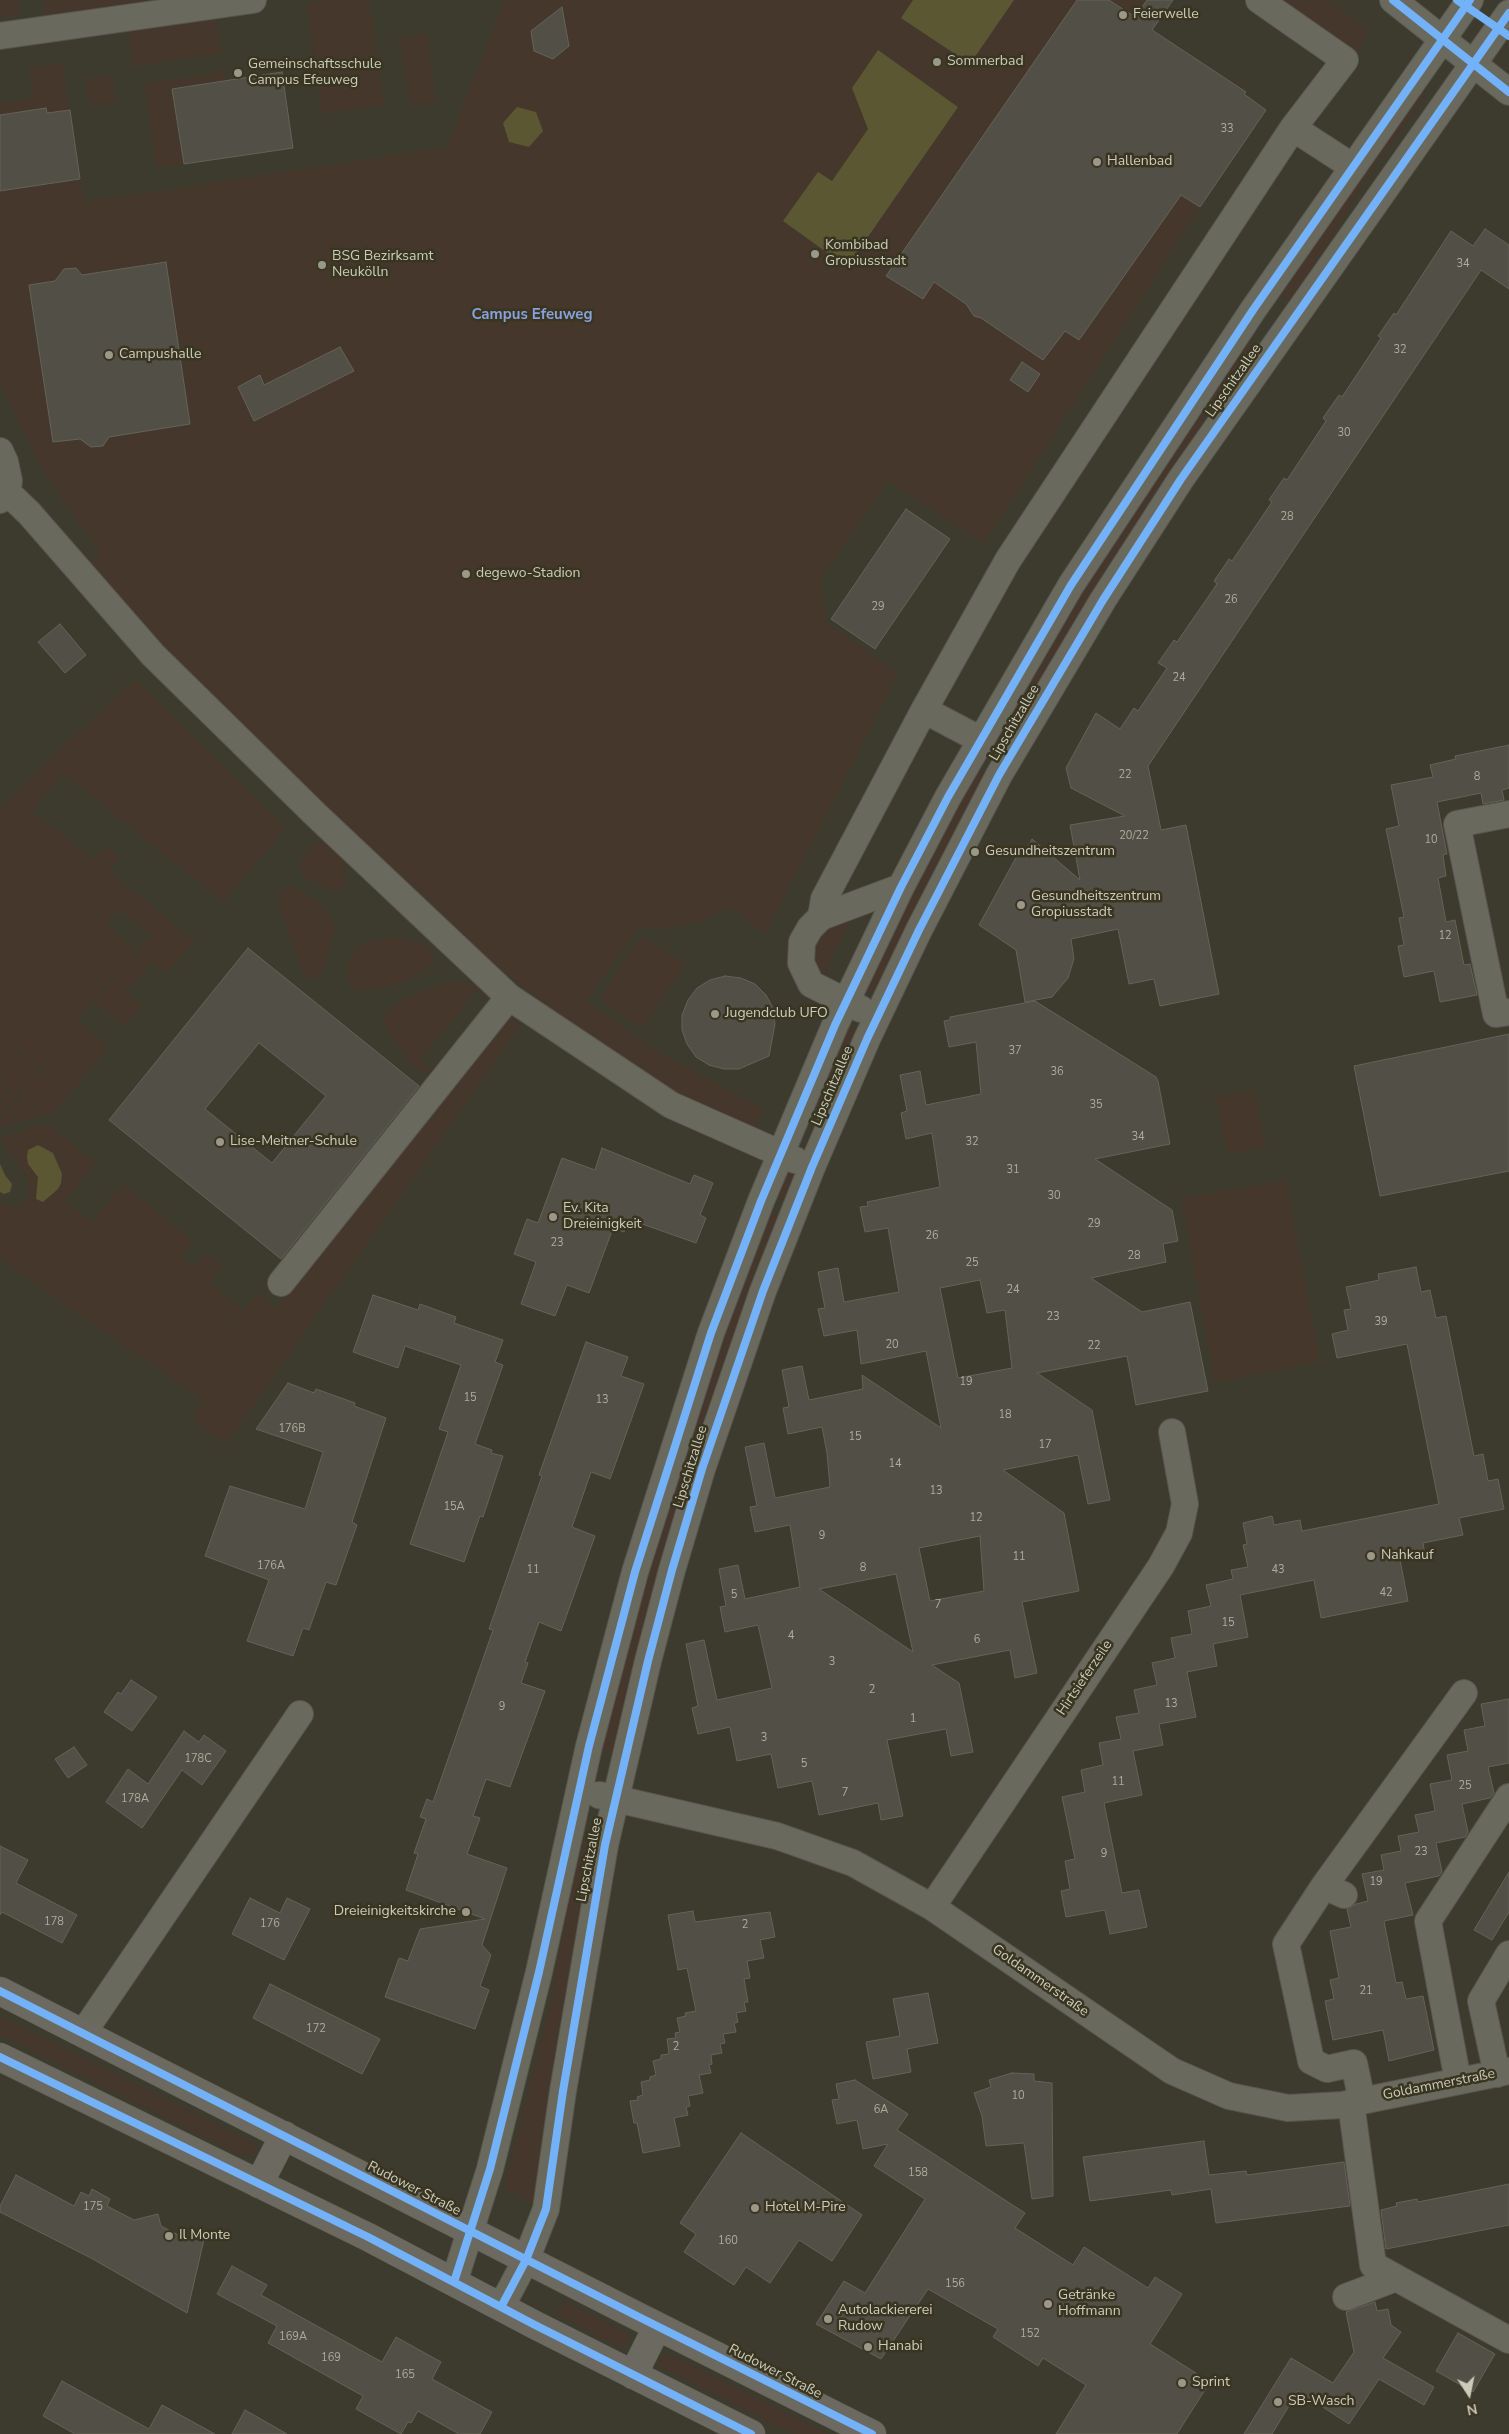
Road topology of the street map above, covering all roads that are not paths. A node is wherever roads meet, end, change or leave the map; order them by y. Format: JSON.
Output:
{"nodes":[{"id":1,"x":253,"y":0,"type":"edge"},
{"id":2,"x":1259,"y":0,"type":"edge"},
{"id":3,"x":1393,"y":0,"type":"edge"},
{"id":4,"x":1464,"y":2,"type":"edge"},
{"id":5,"x":1505,"y":26,"type":"edge"},
{"id":6,"x":0,"y":36,"type":"edge"},
{"id":7,"x":1443,"y":38,"type":"junction"},
{"id":8,"x":1473,"y":64,"type":"junction"},
{"id":9,"x":1509,"y":92,"type":"edge"},
{"id":10,"x":1293,"y":128,"type":"junction"},
{"id":11,"x":1353,"y":167,"type":"junction"},
{"id":12,"x":1253,"y":310,"type":"junction"},
{"id":13,"x":1285,"y":331,"type":"junction"},
{"id":14,"x":0,"y":452,"type":"edge"},
{"id":15,"x":3,"y":496,"type":"edge"},
{"id":16,"x":924,"y":710,"type":"junction"},
{"id":17,"x":979,"y":739,"type":"junction"},
{"id":18,"x":1509,"y":814,"type":"edge"},
{"id":19,"x":901,"y":887,"type":"junction"},
{"id":20,"x":821,"y":917,"type":"junction"},
{"id":21,"x":509,"y":997,"type":"junction"},
{"id":22,"x":845,"y":1002,"type":"junction"},
{"id":23,"x":1509,"y":1012,"type":"edge"},
{"id":24,"x":877,"y":1016,"type":"junction"},
{"id":25,"x":780,"y":1154,"type":"junction"},
{"id":26,"x":812,"y":1167,"type":"junction"},
{"id":27,"x":281,"y":1283,"type":"dead end"},
{"id":28,"x":1172,"y":1432,"type":"dead end"},
{"id":29,"x":1464,"y":1693,"type":"dead end"},
{"id":30,"x":300,"y":1714,"type":"dead end"},
{"id":31,"x":578,"y":1790,"type":"junction"},
{"id":32,"x":1509,"y":1797,"type":"edge"},
{"id":33,"x":615,"y":1799,"type":"junction"},
{"id":34,"x":932,"y":1907,"type":"junction"},
{"id":35,"x":1509,"y":1954,"type":"edge"},
{"id":36,"x":0,"y":1991,"type":"edge"},
{"id":37,"x":83,"y":2033,"type":"junction"},
{"id":38,"x":0,"y":2057,"type":"edge"},
{"id":39,"x":1503,"y":2073,"type":"edge"},
{"id":40,"x":1458,"y":2082,"type":"junction"},
{"id":41,"x":1356,"y":2102,"type":"junction"},
{"id":42,"x":284,"y":2136,"type":"junction"},
{"id":43,"x":259,"y":2184,"type":"junction"},
{"id":44,"x":469,"y":2230,"type":"junction"},
{"id":45,"x":526,"y":2260,"type":"junction"},
{"id":46,"x":1396,"y":2278,"type":"junction"},
{"id":47,"x":454,"y":2282,"type":"junction"},
{"id":48,"x":1346,"y":2297,"type":"dead end"},
{"id":49,"x":501,"y":2307,"type":"junction"},
{"id":50,"x":657,"y":2327,"type":"junction"},
{"id":51,"x":1509,"y":2340,"type":"edge"},
{"id":52,"x":633,"y":2375,"type":"junction"},
{"id":53,"x":750,"y":2434,"type":"edge"},
{"id":54,"x":872,"y":2434,"type":"edge"}],
"edges":[{"from":1,"to":6,"type":"street"},
{"from":2,"to":10,"type":"street"},
{"from":3,"to":7,"type":"street"},
{"from":4,"to":5,"type":"street"},
{"from":4,"to":7,"type":"street","name":"Lipschitzallee"},
{"from":5,"to":8,"type":"street","name":"Lipschitzallee"},
{"from":7,"to":8,"type":"street"},
{"from":7,"to":11,"type":"street","name":"Lipschitzallee"},
{"from":8,"to":9,"type":"street"},
{"from":8,"to":13,"type":"street","name":"Lipschitzallee"},
{"from":10,"to":11,"type":"street"},
{"from":10,"to":16,"type":"street"},
{"from":11,"to":12,"type":"street","name":"Lipschitzallee"},
{"from":12,"to":13,"type":"street"},
{"from":12,"to":17,"type":"street","name":"Lipschitzallee"},
{"from":13,"to":24,"type":"street","name":"Lipschitzallee"},
{"from":14,"to":15,"type":"street"},
{"from":15,"to":21,"type":"street"},
{"from":16,"to":17,"type":"street"},
{"from":16,"to":20,"type":"street"},
{"from":17,"to":19,"type":"street","name":"Lipschitzallee"},
{"from":18,"to":23,"type":"street"},
{"from":19,"to":20,"type":"street"},
{"from":19,"to":22,"type":"street","name":"Lipschitzallee"},
{"from":20,"to":22,"type":"street"},
{"from":21,"to":25,"type":"street"},
{"from":21,"to":27,"type":"street"},
{"from":22,"to":24,"type":"street"},
{"from":22,"to":25,"type":"street","name":"Lipschitzallee"},
{"from":24,"to":26,"type":"street","name":"Lipschitzallee"},
{"from":25,"to":26,"type":"street"},
{"from":25,"to":31,"type":"street","name":"Lipschitzallee"},
{"from":26,"to":33,"type":"street","name":"Lipschitzallee"},
{"from":28,"to":34,"type":"street","name":"Hirtsieferzeile"},
{"from":29,"to":41,"type":"street"},
{"from":30,"to":37,"type":"street"},
{"from":31,"to":33,"type":"street","name":"Goldammerstraße"},
{"from":31,"to":44,"type":"street","name":"Lipschitzallee"},
{"from":32,"to":40,"type":"street"},
{"from":33,"to":34,"type":"street","name":"Goldammerstraße"},
{"from":33,"to":45,"type":"street","name":"Lipschitzallee"},
{"from":34,"to":41,"type":"street","name":"Goldammerstraße"},
{"from":35,"to":39,"type":"street"},
{"from":36,"to":37,"type":"main road","name":"Rudower Straße"},
{"from":37,"to":42,"type":"main road","name":"Rudower Straße"},
{"from":38,"to":43,"type":"main road"},
{"from":39,"to":40,"type":"street","name":"Goldammerstraße"},
{"from":40,"to":41,"type":"street","name":"Goldammerstraße"},
{"from":41,"to":46,"type":"street"},
{"from":42,"to":43,"type":"main road"},
{"from":42,"to":44,"type":"main road","name":"Rudower Straße"},
{"from":43,"to":47,"type":"main road"},
{"from":44,"to":45,"type":"main road","name":"Rudower Straße"},
{"from":44,"to":47,"type":"street","name":"Lipschitzallee"},
{"from":45,"to":49,"type":"street","name":"Lipschitzallee"},
{"from":45,"to":50,"type":"main road","name":"Rudower Straße"},
{"from":46,"to":48,"type":"street"},
{"from":46,"to":51,"type":"street"},
{"from":47,"to":49,"type":"main road"},
{"from":49,"to":52,"type":"main road"},
{"from":50,"to":52,"type":"main road"},
{"from":50,"to":54,"type":"main road","name":"Rudower Straße"},
{"from":52,"to":53,"type":"main road"}]}
